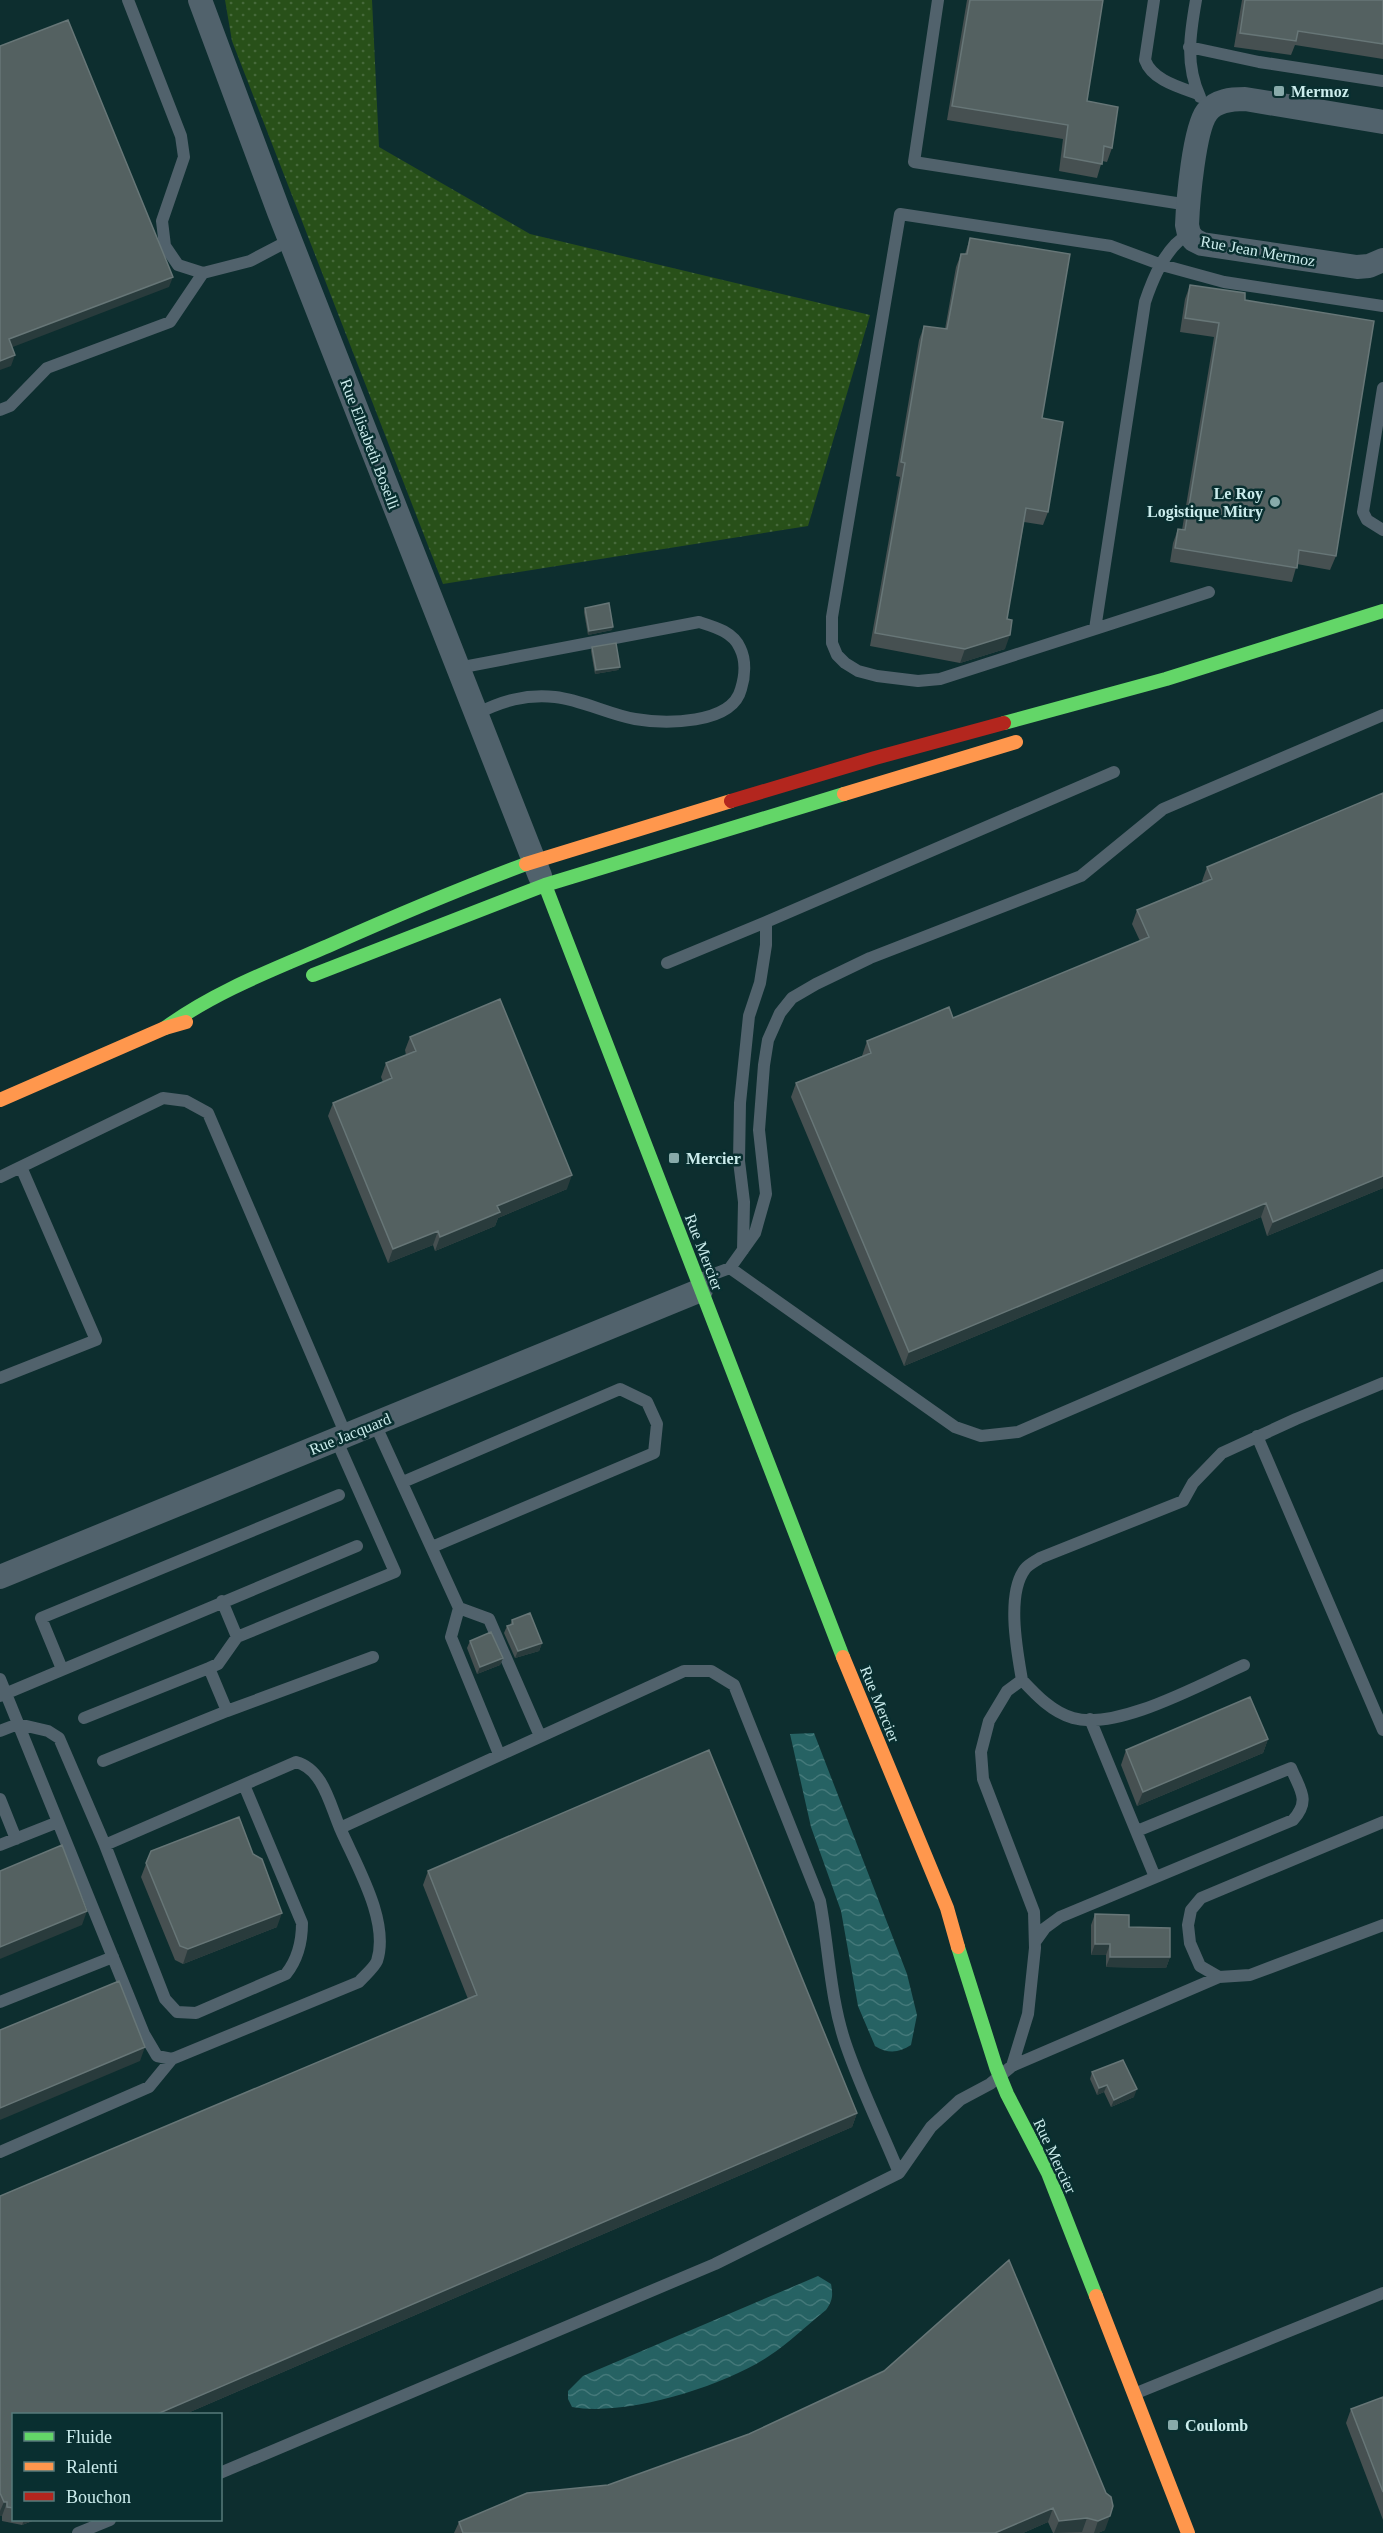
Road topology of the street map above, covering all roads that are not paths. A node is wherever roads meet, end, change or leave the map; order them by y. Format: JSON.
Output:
{"nodes":[{"id":1,"x":128,"y":0,"type":"edge"},
{"id":2,"x":200,"y":0,"type":"edge"},
{"id":3,"x":938,"y":0,"type":"edge"},
{"id":4,"x":1154,"y":0,"type":"edge"},
{"id":5,"x":1196,"y":0,"type":"edge"},
{"id":6,"x":1189,"y":47,"type":"junction"},
{"id":7,"x":1383,"y":81,"type":"edge"},
{"id":8,"x":1203,"y":102,"type":"junction"},
{"id":9,"x":1383,"y":122,"type":"edge"},
{"id":10,"x":1189,"y":205,"type":"junction"},
{"id":11,"x":1189,"y":234,"type":"junction"},
{"id":12,"x":290,"y":240,"type":"junction"},
{"id":13,"x":1382,"y":262,"type":"edge"},
{"id":14,"x":1162,"y":265,"type":"junction"},
{"id":15,"x":203,"y":273,"type":"junction"},
{"id":16,"x":1383,"y":306,"type":"edge"},
{"id":17,"x":1383,"y":388,"type":"edge"},
{"id":18,"x":0,"y":410,"type":"edge"},
{"id":19,"x":1383,"y":530,"type":"edge"},
{"id":20,"x":1209,"y":592,"type":"dead end"},
{"id":21,"x":1383,"y":611,"type":"edge"},
{"id":22,"x":1095,"y":629,"type":"junction"},
{"id":23,"x":458,"y":668,"type":"junction"},
{"id":24,"x":1166,"y":679,"type":"junction"},
{"id":25,"x":476,"y":714,"type":"junction"},
{"id":26,"x":1383,"y":715,"type":"edge"},
{"id":27,"x":1067,"y":720,"type":"dead end"},
{"id":28,"x":1024,"y":738,"type":"dead end"},
{"id":29,"x":1114,"y":772,"type":"dead end"},
{"id":30,"x":534,"y":861,"type":"junction"},
{"id":31,"x":544,"y":885,"type":"junction"},
{"id":32,"x":766,"y":922,"type":"junction"},
{"id":33,"x":667,"y":963,"type":"dead end"},
{"id":34,"x":296,"y":982,"type":"dead end"},
{"id":35,"x":208,"y":1016,"type":"dead end"},
{"id":36,"x":165,"y":1028,"type":"junction"},
{"id":37,"x":0,"y":1100,"type":"edge"},
{"id":38,"x":21,"y":1167,"type":"junction"},
{"id":39,"x":0,"y":1177,"type":"edge"},
{"id":40,"x":743,"y":1250,"type":"junction"},
{"id":41,"x":730,"y":1268,"type":"junction"},
{"id":42,"x":1383,"y":1275,"type":"edge"},
{"id":43,"x":699,"y":1285,"type":"junction"},
{"id":44,"x":0,"y":1378,"type":"edge"},
{"id":45,"x":1383,"y":1383,"type":"edge"},
{"id":46,"x":375,"y":1424,"type":"junction"},
{"id":47,"x":1257,"y":1436,"type":"junction"},
{"id":48,"x":341,"y":1437,"type":"junction"},
{"id":49,"x":403,"y":1482,"type":"junction"},
{"id":50,"x":339,"y":1495,"type":"dead end"},
{"id":51,"x":357,"y":1546,"type":"dead end"},
{"id":52,"x":432,"y":1547,"type":"junction"},
{"id":53,"x":0,"y":1577,"type":"edge"},
{"id":54,"x":222,"y":1601,"type":"junction"},
{"id":55,"x":459,"y":1608,"type":"junction"},
{"id":56,"x":237,"y":1637,"type":"junction"},
{"id":57,"x":373,"y":1657,"type":"dead end"},
{"id":58,"x":1244,"y":1665,"type":"dead end"},
{"id":59,"x":209,"y":1668,"type":"junction"},
{"id":60,"x":62,"y":1669,"type":"junction"},
{"id":61,"x":0,"y":1679,"type":"edge"},
{"id":62,"x":1022,"y":1680,"type":"junction"},
{"id":63,"x":3,"y":1694,"type":"edge"},
{"id":64,"x":227,"y":1711,"type":"junction"},
{"id":65,"x":84,"y":1718,"type":"dead end"},
{"id":66,"x":1090,"y":1719,"type":"junction"},
{"id":67,"x":18,"y":1724,"type":"junction"},
{"id":68,"x":1383,"y":1730,"type":"edge"},
{"id":69,"x":0,"y":1731,"type":"edge"},
{"id":70,"x":540,"y":1736,"type":"junction"},
{"id":71,"x":499,"y":1754,"type":"junction"},
{"id":72,"x":103,"y":1761,"type":"dead end"},
{"id":73,"x":244,"y":1785,"type":"junction"},
{"id":74,"x":0,"y":1799,"type":"edge"},
{"id":75,"x":58,"y":1822,"type":"junction"},
{"id":76,"x":1383,"y":1822,"type":"edge"},
{"id":77,"x":340,"y":1828,"type":"junction"},
{"id":78,"x":1137,"y":1831,"type":"junction"},
{"id":79,"x":16,"y":1839,"type":"junction"},
{"id":80,"x":0,"y":1845,"type":"edge"},
{"id":81,"x":105,"y":1845,"type":"junction"},
{"id":82,"x":1155,"y":1877,"type":"junction"},
{"id":83,"x":1383,"y":1925,"type":"edge"},
{"id":84,"x":1035,"y":1942,"type":"junction"},
{"id":85,"x":113,"y":1957,"type":"junction"},
{"id":86,"x":1219,"y":1977,"type":"junction"},
{"id":87,"x":0,"y":2002,"type":"edge"},
{"id":88,"x":171,"y":2059,"type":"junction"},
{"id":89,"x":1012,"y":2066,"type":"junction"},
{"id":90,"x":1000,"y":2078,"type":"junction"},
{"id":91,"x":0,"y":2152,"type":"edge"},
{"id":92,"x":899,"y":2173,"type":"junction"},
{"id":93,"x":1383,"y":2293,"type":"edge"},
{"id":94,"x":1134,"y":2394,"type":"junction"},
{"id":95,"x":222,"y":2472,"type":"edge"},
{"id":96,"x":108,"y":2521,"type":"edge"},
{"id":97,"x":78,"y":2533,"type":"edge"},
{"id":98,"x":1188,"y":2533,"type":"edge"}],
"edges":[{"from":1,"to":15,"type":"lane"},
{"from":2,"to":12,"type":"street","name":"Rue Elisabeth Boselli"},
{"from":3,"to":10,"type":"lane"},
{"from":4,"to":8,"type":"lane"},
{"from":5,"to":6,"type":"lane"},
{"from":6,"to":7,"type":"lane"},
{"from":6,"to":8,"type":"lane"},
{"from":8,"to":9,"type":"street"},
{"from":8,"to":10,"type":"street","name":"Rue Jean Mermoz"},
{"from":10,"to":11,"type":"street","name":"Rue Jean Mermoz"},
{"from":11,"to":13,"type":"street","name":"Rue Jean Mermoz"},
{"from":11,"to":14,"type":"lane"},
{"from":12,"to":15,"type":"lane"},
{"from":12,"to":23,"type":"street","name":"Rue Elisabeth Boselli"},
{"from":14,"to":16,"type":"lane"},
{"from":14,"to":22,"type":"lane"},
{"from":14,"to":22,"type":"lane"},
{"from":15,"to":18,"type":"lane"},
{"from":17,"to":19,"type":"lane"},
{"from":20,"to":22,"type":"lane"},
{"from":21,"to":24,"type":"main road"},
{"from":23,"to":25,"type":"street","name":"Rue Elisabeth Boselli"},
{"from":23,"to":25,"type":"lane"},
{"from":24,"to":27,"type":"main road"},
{"from":24,"to":30,"type":"main road"},
{"from":25,"to":30,"type":"street","name":"Rue Elisabeth Boselli"},
{"from":26,"to":40,"type":"lane"},
{"from":28,"to":31,"type":"main road"},
{"from":29,"to":32,"type":"lane"},
{"from":30,"to":31,"type":"street","name":"Rue Elisabeth Boselli"},
{"from":30,"to":36,"type":"main road"},
{"from":31,"to":34,"type":"main road"},
{"from":31,"to":43,"type":"main road","name":"Rue Mercier"},
{"from":32,"to":33,"type":"lane"},
{"from":32,"to":40,"type":"lane"},
{"from":35,"to":36,"type":"main road"},
{"from":36,"to":37,"type":"main road"},
{"from":38,"to":39,"type":"lane"},
{"from":38,"to":44,"type":"lane"},
{"from":38,"to":48,"type":"lane"},
{"from":40,"to":41,"type":"lane"},
{"from":41,"to":42,"type":"lane"},
{"from":41,"to":43,"type":"lane"},
{"from":43,"to":46,"type":"street","name":"Rue Jacquard"},
{"from":43,"to":90,"type":"main road","name":"Rue Mercier"},
{"from":45,"to":47,"type":"lane"},
{"from":46,"to":48,"type":"street","name":"Rue Jacquard"},
{"from":46,"to":49,"type":"lane"},
{"from":47,"to":62,"type":"lane"},
{"from":47,"to":68,"type":"lane"},
{"from":48,"to":53,"type":"street","name":"Rue Jacquard"},
{"from":48,"to":56,"type":"lane"},
{"from":49,"to":52,"type":"lane"},
{"from":49,"to":52,"type":"lane"},
{"from":50,"to":60,"type":"lane"},
{"from":51,"to":54,"type":"lane"},
{"from":52,"to":55,"type":"lane"},
{"from":54,"to":56,"type":"lane"},
{"from":54,"to":60,"type":"lane"},
{"from":55,"to":70,"type":"lane"},
{"from":55,"to":71,"type":"lane"},
{"from":56,"to":59,"type":"lane"},
{"from":57,"to":64,"type":"lane"},
{"from":58,"to":66,"type":"lane"},
{"from":59,"to":64,"type":"lane"},
{"from":59,"to":65,"type":"lane"},
{"from":60,"to":63,"type":"lane"},
{"from":61,"to":63,"type":"lane"},
{"from":62,"to":66,"type":"lane"},
{"from":62,"to":84,"type":"lane"},
{"from":63,"to":67,"type":"lane"},
{"from":64,"to":72,"type":"lane"},
{"from":66,"to":78,"type":"lane"},
{"from":67,"to":69,"type":"lane"},
{"from":67,"to":75,"type":"lane"},
{"from":67,"to":81,"type":"lane"},
{"from":70,"to":71,"type":"lane"},
{"from":70,"to":92,"type":"lane"},
{"from":71,"to":77,"type":"lane"},
{"from":73,"to":77,"type":"lane"},
{"from":73,"to":81,"type":"lane"},
{"from":73,"to":81,"type":"lane"},
{"from":74,"to":79,"type":"lane"},
{"from":75,"to":79,"type":"lane"},
{"from":75,"to":85,"type":"lane"},
{"from":76,"to":86,"type":"lane"},
{"from":77,"to":88,"type":"lane"},
{"from":78,"to":82,"type":"lane"},
{"from":78,"to":82,"type":"lane"},
{"from":79,"to":80,"type":"lane"},
{"from":82,"to":84,"type":"lane"},
{"from":83,"to":86,"type":"lane"},
{"from":84,"to":89,"type":"lane"},
{"from":85,"to":87,"type":"lane"},
{"from":85,"to":88,"type":"lane"},
{"from":86,"to":89,"type":"lane"},
{"from":88,"to":91,"type":"lane"},
{"from":89,"to":90,"type":"lane"},
{"from":90,"to":92,"type":"lane"},
{"from":90,"to":94,"type":"main road","name":"Rue Mercier"},
{"from":92,"to":95,"type":"lane"},
{"from":93,"to":94,"type":"lane"},
{"from":94,"to":98,"type":"main road","name":"Rue Mercier"},
{"from":96,"to":97,"type":"lane"}]}
